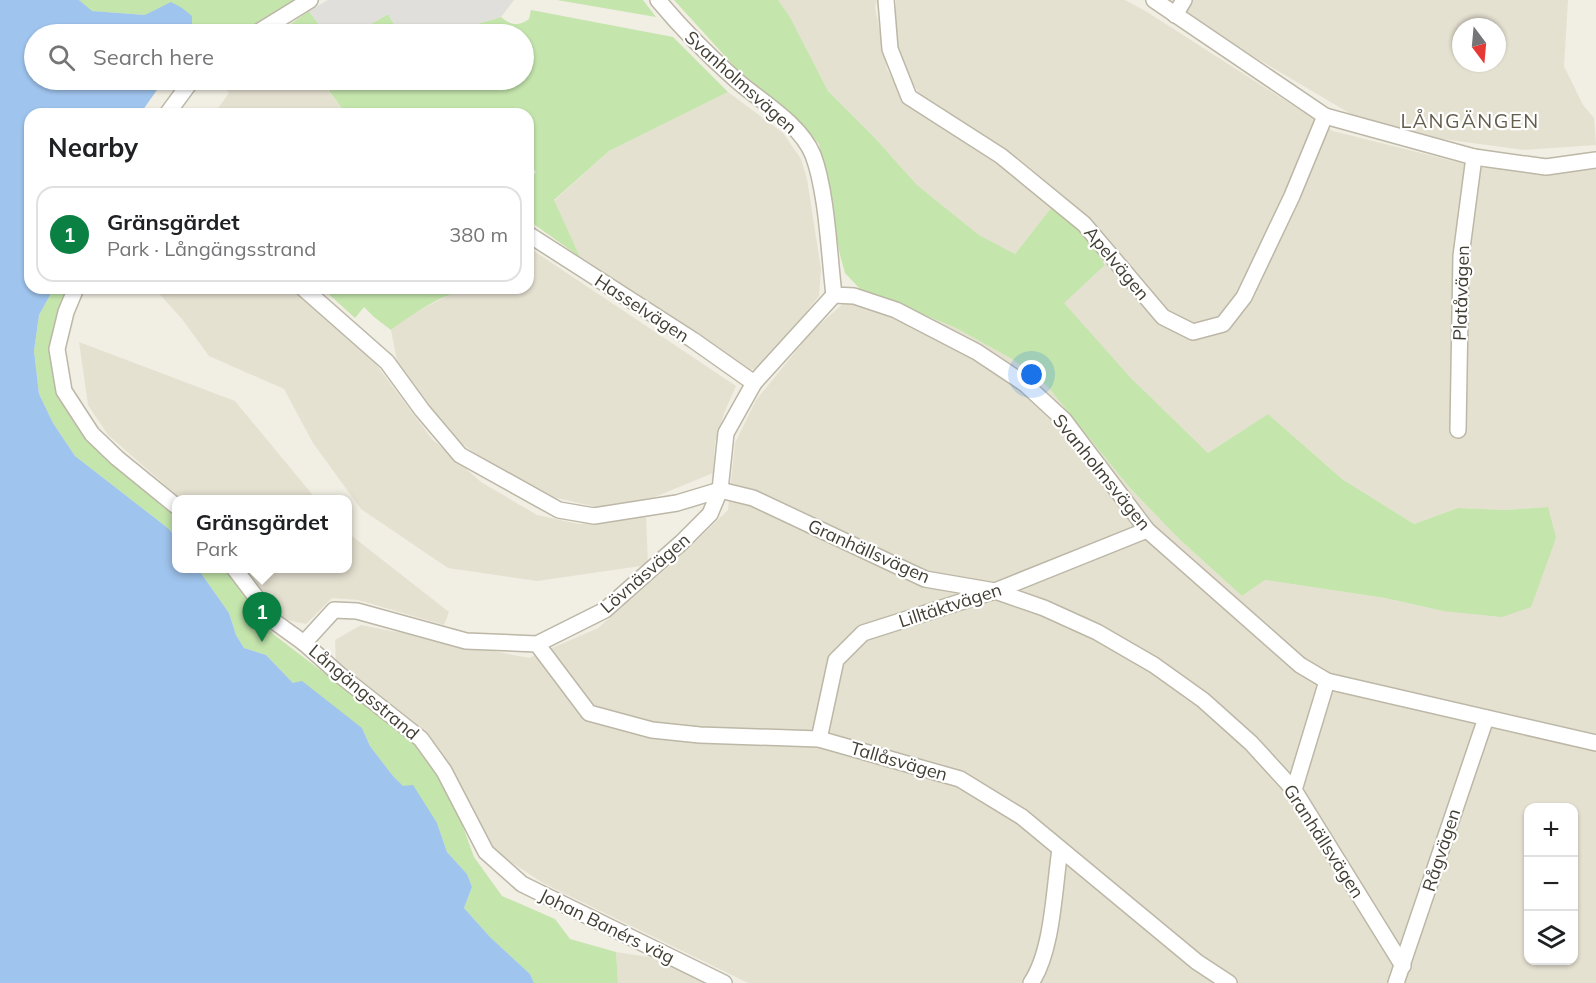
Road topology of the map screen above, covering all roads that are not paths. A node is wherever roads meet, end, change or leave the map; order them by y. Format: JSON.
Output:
{"nodes":[{"id":1,"x":310,"y":0,"type":"edge"},
{"id":2,"x":658,"y":0,"type":"edge"},
{"id":3,"x":886,"y":0,"type":"edge"},
{"id":4,"x":1154,"y":0,"type":"edge"},
{"id":5,"x":1184,"y":0,"type":"edge"},
{"id":6,"x":1175,"y":15,"type":"junction"},
{"id":7,"x":271,"y":24,"type":"edge"},
{"id":8,"x":185,"y":90,"type":"edge"},
{"id":9,"x":171,"y":108,"type":"edge"},
{"id":10,"x":1325,"y":116,"type":"junction"},
{"id":11,"x":1474,"y":157,"type":"junction"},
{"id":12,"x":1596,"y":160,"type":"edge"},
{"id":13,"x":534,"y":238,"type":"edge"},
{"id":14,"x":74,"y":294,"type":"edge"},
{"id":15,"x":310,"y":294,"type":"edge"},
{"id":16,"x":834,"y":295,"type":"junction"},
{"id":17,"x":754,"y":383,"type":"junction"},
{"id":18,"x":1458,"y":430,"type":"dead end"},
{"id":19,"x":720,"y":490,"type":"junction"},
{"id":20,"x":172,"y":502,"type":"edge"},
{"id":21,"x":1147,"y":530,"type":"junction"},
{"id":22,"x":238,"y":573,"type":"edge"},
{"id":23,"x":995,"y":591,"type":"junction"},
{"id":24,"x":304,"y":643,"type":"junction"},
{"id":25,"x":537,"y":644,"type":"junction"},
{"id":26,"x":1327,"y":681,"type":"junction"},
{"id":27,"x":1486,"y":718,"type":"junction"},
{"id":28,"x":819,"y":739,"type":"junction"},
{"id":29,"x":1596,"y":743,"type":"edge"},
{"id":30,"x":1294,"y":790,"type":"junction"},
{"id":31,"x":1060,"y":849,"type":"junction"},
{"id":32,"x":522,"y":884,"type":"joint"},
{"id":33,"x":1403,"y":966,"type":"junction"},
{"id":34,"x":724,"y":983,"type":"edge"},
{"id":35,"x":1031,"y":983,"type":"edge"},
{"id":36,"x":1229,"y":983,"type":"edge"},
{"id":37,"x":1396,"y":983,"type":"edge"}],
"edges":[{"from":1,"to":7,"type":"street"},
{"from":2,"to":16,"type":"street","name":"Svanholmsvägen"},
{"from":3,"to":10,"type":"street","name":"Apelvägen"},
{"from":4,"to":6,"type":"street"},
{"from":5,"to":6,"type":"street"},
{"from":6,"to":10,"type":"street"},
{"from":8,"to":9,"type":"street"},
{"from":10,"to":11,"type":"street"},
{"from":11,"to":12,"type":"street"},
{"from":11,"to":18,"type":"street","name":"Platåvägen"},
{"from":13,"to":17,"type":"street","name":"Hasselvägen"},
{"from":14,"to":20,"type":"street"},
{"from":15,"to":19,"type":"street"},
{"from":16,"to":17,"type":"street","name":"Lövnäsvägen"},
{"from":16,"to":21,"type":"street","name":"Svanholmsvägen"},
{"from":17,"to":19,"type":"street","name":"Lövnäsvägen"},
{"from":19,"to":23,"type":"street","name":"Granhällsvägen"},
{"from":19,"to":25,"type":"street","name":"Lövnäsvägen"},
{"from":21,"to":23,"type":"street","name":"Lilltäktvägen"},
{"from":21,"to":26,"type":"street","name":"Svanholmsvägen"},
{"from":22,"to":24,"type":"street","name":"Långängsstrand"},
{"from":23,"to":28,"type":"street","name":"Lilltäktvägen"},
{"from":23,"to":30,"type":"street","name":"Granhällsvägen"},
{"from":24,"to":25,"type":"street","name":"Lövnäsvägen"},
{"from":24,"to":32,"type":"street","name":"Långängsstrand"},
{"from":25,"to":28,"type":"street","name":"Tallåsvägen"},
{"from":26,"to":27,"type":"street","name":"Svanholmsvägen"},
{"from":26,"to":30,"type":"street"},
{"from":27,"to":29,"type":"street","name":"Svanholmsvägen"},
{"from":27,"to":33,"type":"street","name":"Rågvägen"},
{"from":28,"to":31,"type":"street","name":"Tallåsvägen"},
{"from":30,"to":33,"type":"street","name":"Granhällsvägen"},
{"from":31,"to":35,"type":"street"},
{"from":31,"to":36,"type":"street","name":"Tallåsvägen"},
{"from":32,"to":34,"type":"street","name":"Johan Banérs väg"},
{"from":33,"to":37,"type":"street","name":"Rågvägen"}]}
